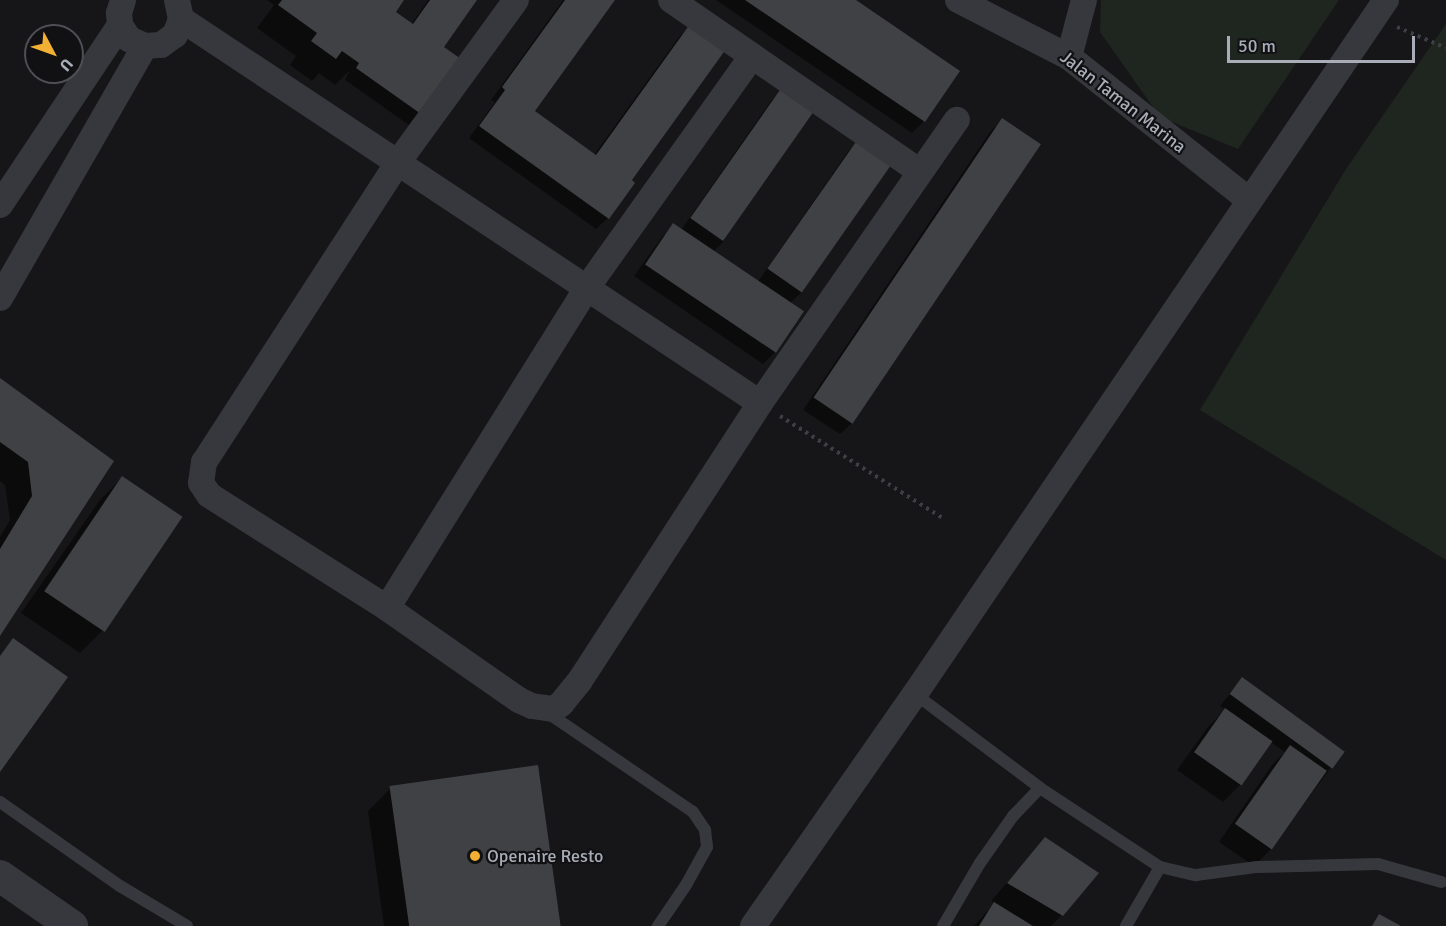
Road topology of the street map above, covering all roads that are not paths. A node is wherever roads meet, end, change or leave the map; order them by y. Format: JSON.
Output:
{"nodes":[{"id":1,"x":516,"y":0,"type":"edge"},
{"id":2,"x":671,"y":0,"type":"edge"},
{"id":3,"x":958,"y":0,"type":"edge"},
{"id":4,"x":1084,"y":0,"type":"edge"},
{"id":5,"x":1379,"y":9,"type":"edge"},
{"id":6,"x":179,"y":10,"type":"edge"},
{"id":7,"x":122,"y":13,"type":"edge"},
{"id":8,"x":145,"y":46,"type":"junction"},
{"id":9,"x":752,"y":57,"type":"junction"},
{"id":10,"x":1069,"y":57,"type":"junction"},
{"id":11,"x":957,"y":120,"type":"dead end"},
{"id":12,"x":396,"y":164,"type":"junction"},
{"id":13,"x":919,"y":171,"type":"junction"},
{"id":14,"x":1250,"y":200,"type":"junction"},
{"id":15,"x":0,"y":205,"type":"edge"},
{"id":16,"x":586,"y":288,"type":"junction"},
{"id":17,"x":0,"y":297,"type":"edge"},
{"id":18,"x":760,"y":403,"type":"junction"},
{"id":19,"x":387,"y":608,"type":"junction"},
{"id":20,"x":915,"y":694,"type":"junction"},
{"id":21,"x":543,"y":709,"type":"junction"},
{"id":22,"x":1040,"y":788,"type":"junction"},
{"id":23,"x":0,"y":802,"type":"edge"},
{"id":24,"x":1160,"y":867,"type":"junction"},
{"id":25,"x":0,"y":876,"type":"edge"},
{"id":26,"x":1441,"y":882,"type":"dead end"},
{"id":27,"x":72,"y":926,"type":"edge"},
{"id":28,"x":187,"y":926,"type":"edge"},
{"id":29,"x":658,"y":926,"type":"edge"},
{"id":30,"x":753,"y":926,"type":"edge"},
{"id":31,"x":943,"y":926,"type":"edge"},
{"id":32,"x":1126,"y":926,"type":"edge"}],
"edges":[{"from":1,"to":12,"type":"street"},
{"from":2,"to":9,"type":"street"},
{"from":3,"to":10,"type":"street","name":"Jalan Taman Marina"},
{"from":4,"to":10,"type":"street"},
{"from":5,"to":14,"type":"street"},
{"from":6,"to":8,"type":"street"},
{"from":6,"to":12,"type":"street"},
{"from":7,"to":8,"type":"street"},
{"from":7,"to":15,"type":"street"},
{"from":8,"to":17,"type":"street"},
{"from":9,"to":13,"type":"street"},
{"from":9,"to":16,"type":"street"},
{"from":10,"to":14,"type":"street","name":"Jalan Taman Marina"},
{"from":11,"to":13,"type":"street"},
{"from":12,"to":16,"type":"street"},
{"from":12,"to":19,"type":"street"},
{"from":13,"to":18,"type":"street"},
{"from":14,"to":20,"type":"street"},
{"from":16,"to":18,"type":"street"},
{"from":16,"to":19,"type":"street"},
{"from":18,"to":21,"type":"street"},
{"from":19,"to":21,"type":"street"},
{"from":20,"to":22,"type":"lane"},
{"from":20,"to":30,"type":"street"},
{"from":21,"to":29,"type":"lane"},
{"from":22,"to":24,"type":"lane"},
{"from":22,"to":31,"type":"lane"},
{"from":23,"to":28,"type":"lane"},
{"from":24,"to":26,"type":"lane"},
{"from":24,"to":32,"type":"lane"},
{"from":25,"to":27,"type":"street"}]}
